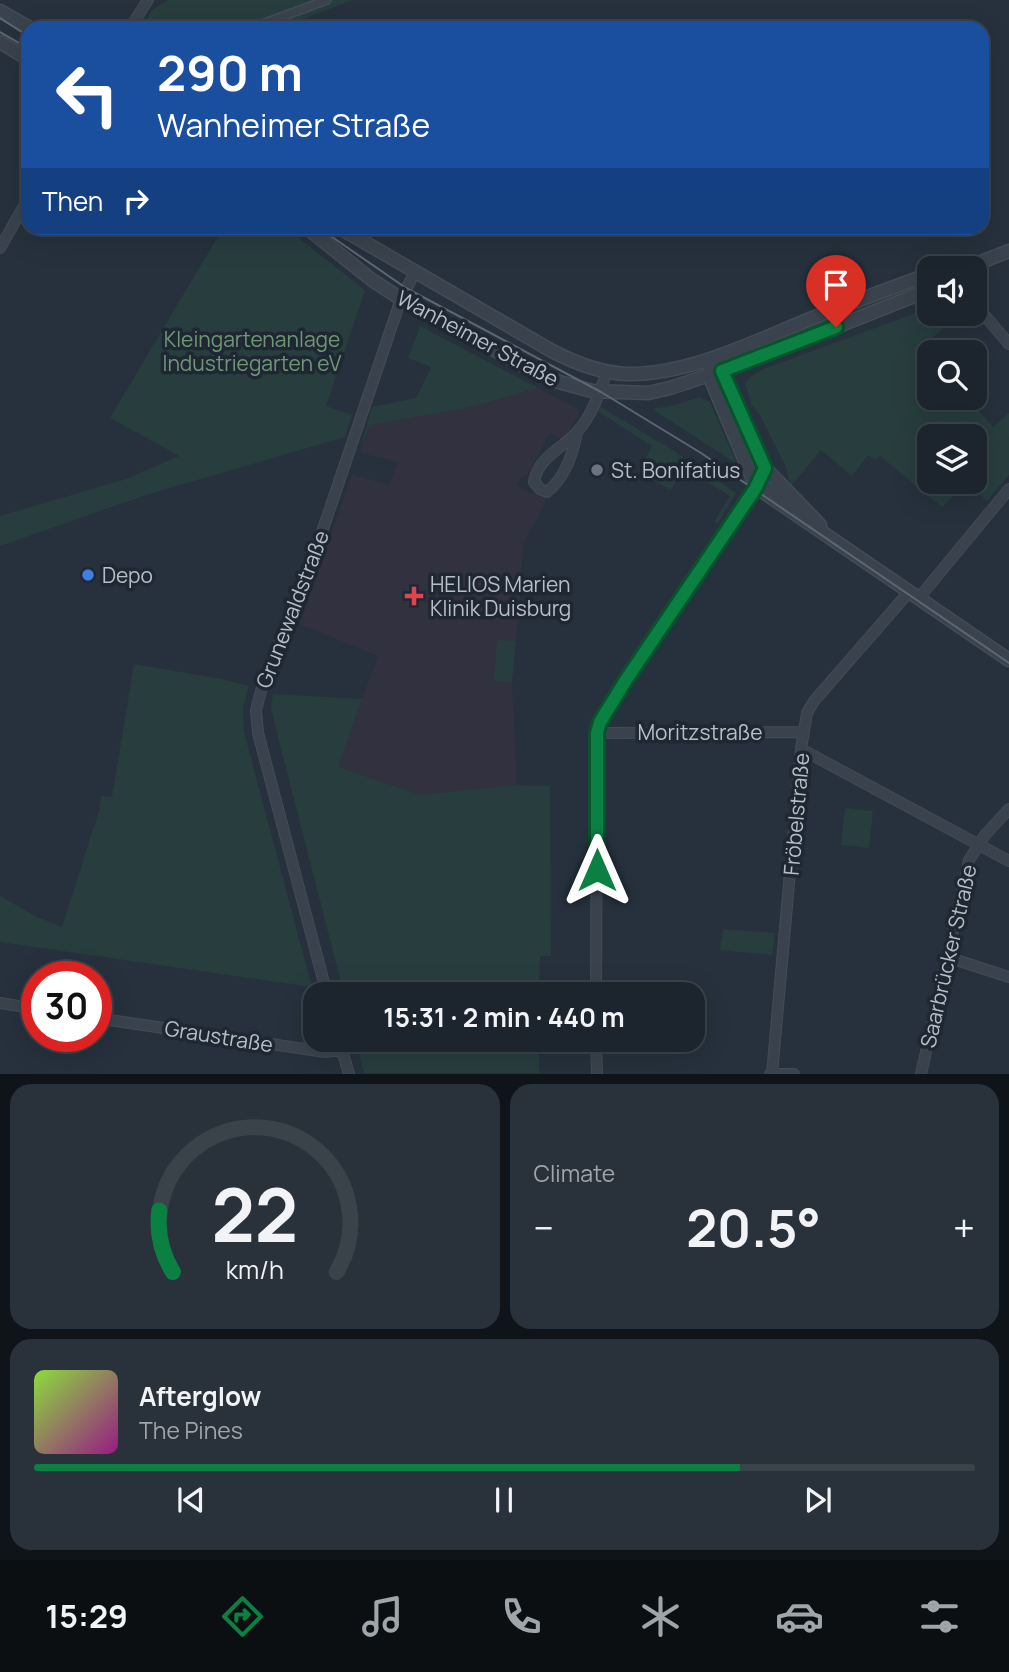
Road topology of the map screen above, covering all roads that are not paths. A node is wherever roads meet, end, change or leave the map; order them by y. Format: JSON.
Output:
{"nodes":[{"id":1,"x":148,"y":0,"type":"edge"},
{"id":2,"x":327,"y":0,"type":"edge"},
{"id":3,"x":0,"y":11,"type":"edge"},
{"id":4,"x":134,"y":21,"type":"edge"},
{"id":5,"x":270,"y":21,"type":"edge"},
{"id":6,"x":21,"y":23,"type":"edge"},
{"id":7,"x":0,"y":42,"type":"edge"},
{"id":8,"x":21,"y":54,"type":"edge"},
{"id":9,"x":21,"y":210,"type":"edge"},
{"id":10,"x":316,"y":235,"type":"edge"},
{"id":11,"x":352,"y":235,"type":"edge"},
{"id":12,"x":0,"y":248,"type":"edge"},
{"id":13,"x":1009,"y":251,"type":"edge"},
{"id":14,"x":987,"y":260,"type":"edge"},
{"id":15,"x":415,"y":272,"type":"junction"},
{"id":16,"x":917,"y":278,"type":"edge"},
{"id":17,"x":917,"y":295,"type":"edge"},
{"id":18,"x":401,"y":299,"type":"junction"},
{"id":19,"x":987,"y":318,"type":"edge"},
{"id":20,"x":1009,"y":344,"type":"edge"},
{"id":21,"x":711,"y":357,"type":"junction"},
{"id":22,"x":722,"y":371,"type":"junction"},
{"id":23,"x":606,"y":372,"type":"junction"},
{"id":24,"x":709,"y":375,"type":"junction"},
{"id":25,"x":601,"y":392,"type":"junction"},
{"id":26,"x":577,"y":432,"type":"junction"},
{"id":27,"x":765,"y":468,"type":"junction"},
{"id":28,"x":756,"y":487,"type":"junction"},
{"id":29,"x":1009,"y":489,"type":"edge"},
{"id":30,"x":811,"y":515,"type":"junction"},
{"id":31,"x":829,"y":537,"type":"junction"},
{"id":32,"x":914,"y":595,"type":"junction"},
{"id":33,"x":1009,"y":660,"type":"edge"},
{"id":34,"x":803,"y":732,"type":"junction"},
{"id":35,"x":597,"y":733,"type":"junction"},
{"id":36,"x":801,"y":749,"type":"junction"},
{"id":37,"x":1009,"y":809,"type":"edge"},
{"id":38,"x":977,"y":844,"type":"junction"},
{"id":39,"x":1009,"y":861,"type":"edge"},
{"id":40,"x":947,"y":957,"type":"junction"},
{"id":41,"x":1009,"y":977,"type":"edge"},
{"id":42,"x":324,"y":982,"type":"edge"},
{"id":43,"x":596,"y":982,"type":"edge"},
{"id":44,"x":0,"y":1003,"type":"edge"},
{"id":45,"x":21,"y":1006,"type":"edge"},
{"id":46,"x":112,"y":1020,"type":"edge"},
{"id":47,"x":303,"y":1049,"type":"edge"},
{"id":48,"x":342,"y":1052,"type":"edge"},
{"id":49,"x":596,"y":1052,"type":"edge"},
{"id":50,"x":349,"y":1073,"type":"edge"},
{"id":51,"x":597,"y":1073,"type":"edge"},
{"id":52,"x":772,"y":1073,"type":"edge"},
{"id":53,"x":794,"y":1073,"type":"edge"},
{"id":54,"x":921,"y":1073,"type":"edge"}],
"edges":[{"from":1,"to":4,"type":"street"},
{"from":2,"to":5,"type":"street"},
{"from":3,"to":6,"type":"street"},
{"from":7,"to":8,"type":"street"},
{"from":9,"to":12,"type":"street"},
{"from":10,"to":18,"type":"street","name":"Wanheimer Straße"},
{"from":11,"to":15,"type":"street","name":"Wanheimer Straße"},
{"from":13,"to":14,"type":"street"},
{"from":15,"to":18,"type":"street","name":"Grunewaldstraße"},
{"from":15,"to":23,"type":"street","name":"Wanheimer Straße"},
{"from":16,"to":21,"type":"street","name":"Wanheimer Straße"},
{"from":17,"to":22,"type":"street","name":"Wanheimer Straße"},
{"from":18,"to":25,"type":"street","name":"Wanheimer Straße"},
{"from":18,"to":42,"type":"street","name":"Grunewaldstraße"},
{"from":19,"to":20,"type":"street"},
{"from":21,"to":22,"type":"street"},
{"from":21,"to":23,"type":"street","name":"Wanheimer Straße"},
{"from":21,"to":24,"type":"street"},
{"from":22,"to":24,"type":"street","name":"Wanheimer Straße"},
{"from":22,"to":27,"type":"street"},
{"from":23,"to":25,"type":"street"},
{"from":24,"to":25,"type":"street","name":"Wanheimer Straße"},
{"from":24,"to":28,"type":"street"},
{"from":25,"to":26,"type":"street"},
{"from":26,"to":26,"type":"street"},
{"from":27,"to":28,"type":"street"},
{"from":27,"to":30,"type":"street"},
{"from":28,"to":30,"type":"street"},
{"from":28,"to":31,"type":"street"},
{"from":28,"to":35,"type":"street"},
{"from":29,"to":32,"type":"street","name":"Fröbelstraße"},
{"from":30,"to":31,"type":"street"},
{"from":31,"to":32,"type":"street"},
{"from":32,"to":33,"type":"street"},
{"from":32,"to":34,"type":"street","name":"Fröbelstraße"},
{"from":34,"to":35,"type":"street","name":"Moritzstraße"},
{"from":34,"to":36,"type":"street","name":"Fröbelstraße"},
{"from":35,"to":43,"type":"street"},
{"from":36,"to":38,"type":"street"},
{"from":36,"to":52,"type":"street","name":"Fröbelstraße"},
{"from":37,"to":38,"type":"street","name":"Saarbrücker Straße"},
{"from":38,"to":39,"type":"street"},
{"from":38,"to":40,"type":"street","name":"Saarbrücker Straße"},
{"from":40,"to":41,"type":"street"},
{"from":40,"to":54,"type":"street","name":"Saarbrücker Straße"},
{"from":44,"to":45,"type":"street"},
{"from":46,"to":47,"type":"street","name":"Graustraße"},
{"from":48,"to":50,"type":"street"},
{"from":49,"to":51,"type":"street"},
{"from":52,"to":53,"type":"street"}]}
